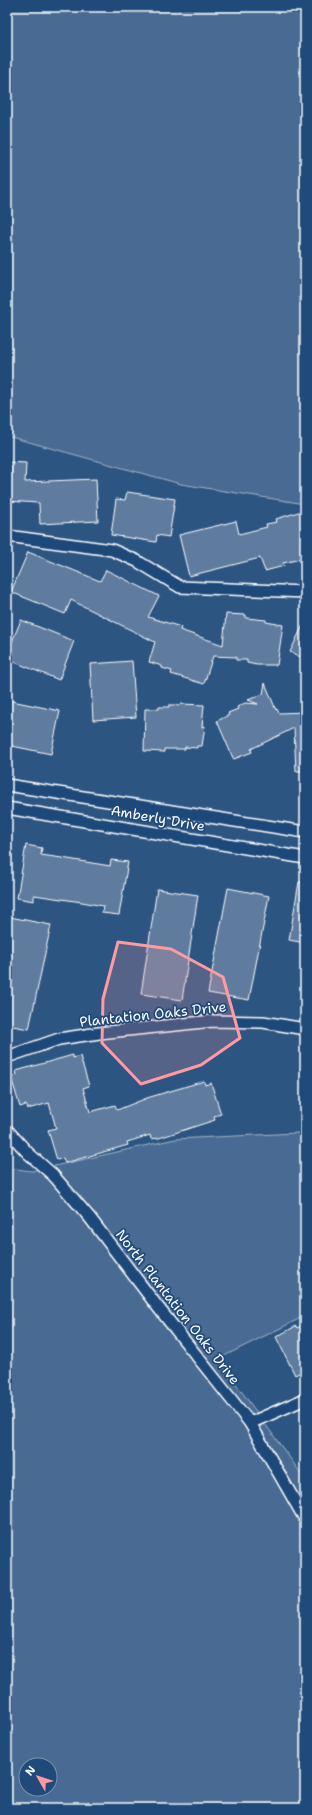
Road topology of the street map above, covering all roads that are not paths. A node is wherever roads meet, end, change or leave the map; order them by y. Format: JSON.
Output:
{"nodes":[{"id":1,"x":7,"y":536,"type":"edge"},
{"id":2,"x":305,"y":592,"type":"edge"},
{"id":3,"x":7,"y":787,"type":"edge"},
{"id":4,"x":7,"y":808,"type":"edge"},
{"id":5,"x":305,"y":832,"type":"edge"},
{"id":6,"x":305,"y":858,"type":"edge"},
{"id":7,"x":305,"y":1029,"type":"edge"},
{"id":8,"x":7,"y":1057,"type":"edge"},
{"id":9,"x":7,"y":1130,"type":"edge"},
{"id":10,"x":305,"y":1399,"type":"edge"},
{"id":11,"x":250,"y":1423,"type":"junction"},
{"id":12,"x":305,"y":1520,"type":"edge"}],
"edges":[{"from":1,"to":2,"type":"street"},
{"from":3,"to":5,"type":"street","name":"Amberly Drive"},
{"from":4,"to":6,"type":"street","name":"Amberly Drive"},
{"from":7,"to":8,"type":"street","name":"Plantation Oaks Drive"},
{"from":9,"to":11,"type":"street","name":"North Plantation Oaks Drive"},
{"from":10,"to":11,"type":"street"},
{"from":11,"to":12,"type":"street","name":"North Plantation Oaks Drive"}]}
